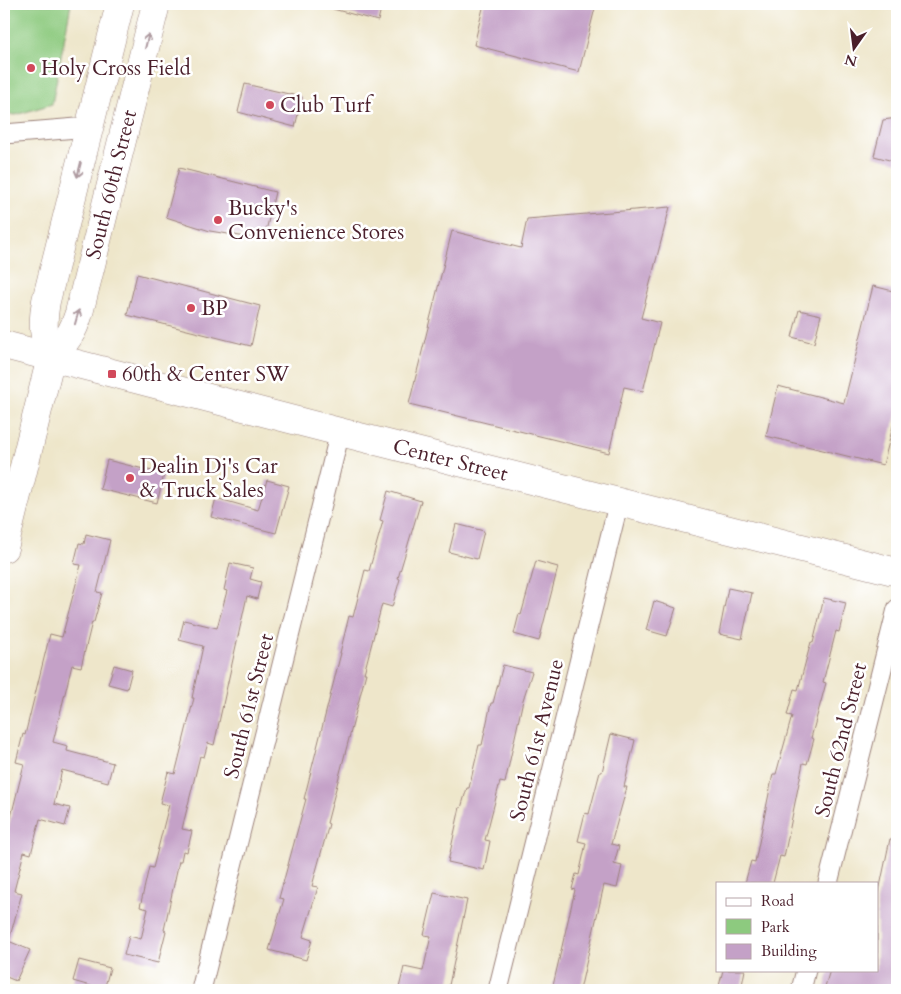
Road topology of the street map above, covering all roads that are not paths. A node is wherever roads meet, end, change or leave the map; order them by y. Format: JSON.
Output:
{"nodes":[{"id":1,"x":120,"y":4,"type":"edge"},
{"id":2,"x":156,"y":4,"type":"edge"},
{"id":3,"x":90,"y":127,"type":"junction"},
{"id":4,"x":4,"y":134,"type":"edge"},
{"id":5,"x":4,"y":345,"type":"edge"},
{"id":6,"x":51,"y":358,"type":"junction"},
{"id":7,"x":340,"y":432,"type":"junction"},
{"id":8,"x":619,"y":501,"type":"junction"},
{"id":9,"x":4,"y":548,"type":"edge"},
{"id":10,"x":897,"y":572,"type":"edge"},
{"id":11,"x":897,"y":609,"type":"edge"},
{"id":12,"x":828,"y":882,"type":"edge"},
{"id":13,"x":806,"y":972,"type":"edge"},
{"id":14,"x":202,"y":990,"type":"edge"},
{"id":15,"x":498,"y":990,"type":"edge"},
{"id":16,"x":801,"y":990,"type":"edge"}],
"edges":[{"from":1,"to":3,"type":"main road","name":"South 60th Street"},
{"from":6,"to":2,"type":"main road","name":"South 60th Street","one_way":true},
{"from":3,"to":4,"type":"street"},
{"from":3,"to":6,"type":"main road","name":"South 60th Street","one_way":true},
{"from":5,"to":6,"type":"main road","name":"Center Street"},
{"from":6,"to":7,"type":"main road","name":"Center Street"},
{"from":6,"to":9,"type":"main road","name":"South 60th Street"},
{"from":7,"to":8,"type":"main road","name":"Center Street"},
{"from":7,"to":14,"type":"street","name":"South 61st Street"},
{"from":8,"to":10,"type":"main road","name":"Center Street"},
{"from":8,"to":15,"type":"street","name":"South 61st Avenue"},
{"from":11,"to":12,"type":"street","name":"South 62nd Street"},
{"from":13,"to":16,"type":"street"}]}
